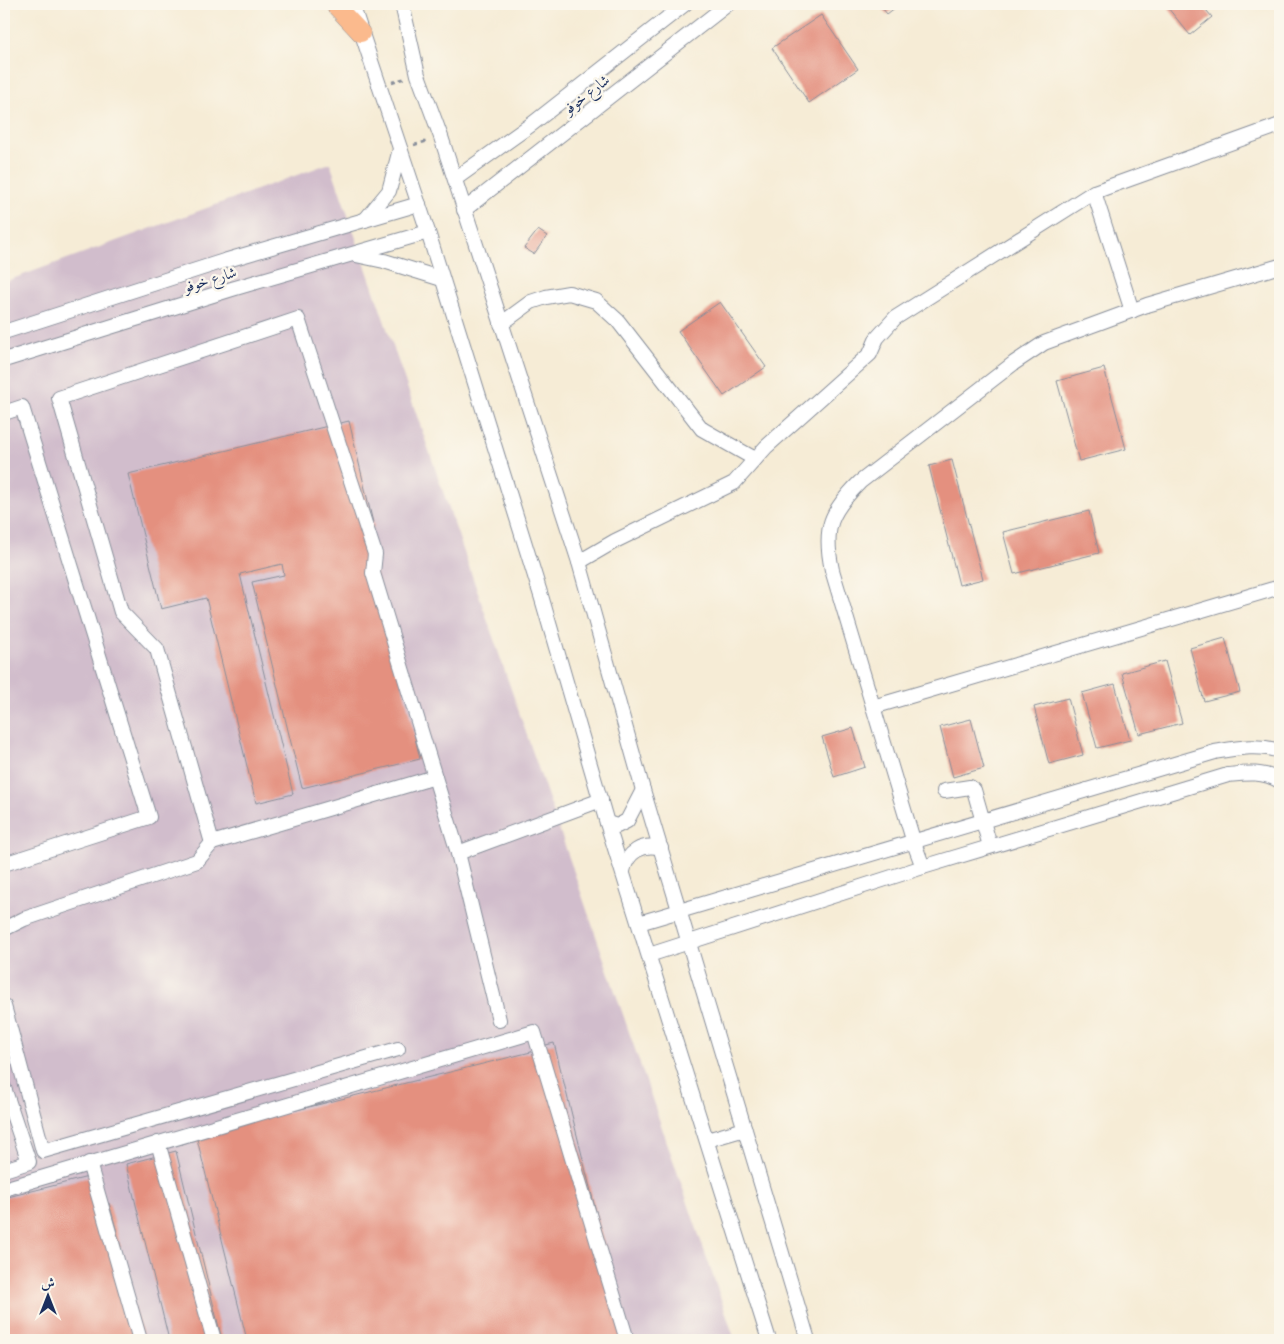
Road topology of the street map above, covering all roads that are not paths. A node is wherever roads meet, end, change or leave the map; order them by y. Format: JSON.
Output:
{"nodes":[{"id":1,"x":334,"y":4,"type":"edge"},
{"id":2,"x":352,"y":4,"type":"edge"},
{"id":3,"x":402,"y":4,"type":"edge"},
{"id":4,"x":685,"y":4,"type":"edge"},
{"id":5,"x":728,"y":4,"type":"edge"},
{"id":6,"x":361,"y":33,"type":"junction"},
{"id":7,"x":1280,"y":125,"type":"edge"},
{"id":8,"x":400,"y":149,"type":"junction"},
{"id":9,"x":455,"y":179,"type":"junction"},
{"id":10,"x":1094,"y":192,"type":"junction"},
{"id":11,"x":419,"y":204,"type":"junction"},
{"id":12,"x":464,"y":210,"type":"junction"},
{"id":13,"x":365,"y":220,"type":"junction"},
{"id":14,"x":428,"y":232,"type":"junction"},
{"id":15,"x":352,"y":255,"type":"junction"},
{"id":16,"x":1280,"y":266,"type":"edge"},
{"id":17,"x":442,"y":279,"type":"junction"},
{"id":18,"x":1132,"y":311,"type":"junction"},
{"id":19,"x":501,"y":324,"type":"junction"},
{"id":20,"x":4,"y":332,"type":"edge"},
{"id":21,"x":4,"y":360,"type":"edge"},
{"id":22,"x":4,"y":413,"type":"edge"},
{"id":23,"x":755,"y":459,"type":"junction"},
{"id":24,"x":579,"y":562,"type":"junction"},
{"id":25,"x":1280,"y":587,"type":"edge"},
{"id":26,"x":873,"y":707,"type":"junction"},
{"id":27,"x":1280,"y":751,"type":"edge"},
{"id":28,"x":435,"y":777,"type":"junction"},
{"id":29,"x":1280,"y":780,"type":"edge"},
{"id":30,"x":643,"y":790,"type":"junction"},
{"id":31,"x":944,"y":791,"type":"dead end"},
{"id":32,"x":601,"y":800,"type":"junction"},
{"id":33,"x":983,"y":822,"type":"junction"},
{"id":34,"x":607,"y":823,"type":"junction"},
{"id":35,"x":212,"y":843,"type":"junction"},
{"id":36,"x":914,"y":843,"type":"junction"},
{"id":37,"x":990,"y":846,"type":"junction"},
{"id":38,"x":661,"y":848,"type":"junction"},
{"id":39,"x":458,"y":853,"type":"junction"},
{"id":40,"x":4,"y":864,"type":"edge"},
{"id":41,"x":923,"y":867,"type":"junction"},
{"id":42,"x":623,"y":871,"type":"junction"},
{"id":43,"x":680,"y":912,"type":"junction"},
{"id":44,"x":640,"y":923,"type":"junction"},
{"id":45,"x":4,"y":929,"type":"edge"},
{"id":46,"x":689,"y":943,"type":"junction"},
{"id":47,"x":650,"y":955,"type":"junction"},
{"id":48,"x":4,"y":1006,"type":"edge"},
{"id":49,"x":499,"y":1020,"type":"dead end"},
{"id":50,"x":398,"y":1050,"type":"dead end"},
{"id":51,"x":4,"y":1088,"type":"edge"},
{"id":52,"x":745,"y":1129,"type":"junction"},
{"id":53,"x":707,"y":1140,"type":"junction"},
{"id":54,"x":158,"y":1143,"type":"junction"},
{"id":55,"x":89,"y":1163,"type":"junction"},
{"id":56,"x":4,"y":1170,"type":"edge"},
{"id":57,"x":4,"y":1189,"type":"edge"},
{"id":58,"x":140,"y":1340,"type":"edge"},
{"id":59,"x":214,"y":1340,"type":"edge"},
{"id":60,"x":627,"y":1340,"type":"edge"},
{"id":61,"x":769,"y":1340,"type":"edge"},
{"id":62,"x":808,"y":1340,"type":"edge"}],
"edges":[{"from":1,"to":6,"type":"main road"},
{"from":2,"to":6,"type":"street"},
{"from":3,"to":9,"type":"street"},
{"from":4,"to":9,"type":"street","name":"شارع خوفو"},
{"from":5,"to":12,"type":"street","name":"شارع خوفو"},
{"from":6,"to":8,"type":"street"},
{"from":7,"to":10,"type":"street"},
{"from":8,"to":11,"type":"street"},
{"from":8,"to":13,"type":"street"},
{"from":9,"to":12,"type":"street"},
{"from":10,"to":18,"type":"street"},
{"from":10,"to":23,"type":"street"},
{"from":11,"to":13,"type":"street","name":"شارع خوفو"},
{"from":11,"to":14,"type":"street"},
{"from":12,"to":19,"type":"street"},
{"from":13,"to":20,"type":"street","name":"شارع خوفو"},
{"from":14,"to":15,"type":"street","name":"شارع خوفو"},
{"from":14,"to":17,"type":"street"},
{"from":15,"to":17,"type":"street"},
{"from":15,"to":21,"type":"street","name":"شارع خوفو"},
{"from":16,"to":18,"type":"street"},
{"from":17,"to":32,"type":"street"},
{"from":18,"to":26,"type":"street"},
{"from":19,"to":23,"type":"street"},
{"from":19,"to":24,"type":"street"},
{"from":22,"to":40,"type":"street"},
{"from":23,"to":24,"type":"street"},
{"from":24,"to":30,"type":"street"},
{"from":25,"to":26,"type":"street"},
{"from":26,"to":36,"type":"street"},
{"from":27,"to":33,"type":"street"},
{"from":28,"to":35,"type":"street"},
{"from":28,"to":35,"type":"street"},
{"from":28,"to":39,"type":"street"},
{"from":29,"to":37,"type":"street"},
{"from":30,"to":34,"type":"street"},
{"from":30,"to":38,"type":"street"},
{"from":31,"to":33,"type":"street"},
{"from":32,"to":34,"type":"street"},
{"from":32,"to":39,"type":"street"},
{"from":33,"to":36,"type":"street"},
{"from":33,"to":37,"type":"street"},
{"from":34,"to":42,"type":"street"},
{"from":35,"to":45,"type":"street"},
{"from":36,"to":41,"type":"street"},
{"from":36,"to":43,"type":"street"},
{"from":37,"to":41,"type":"street"},
{"from":38,"to":42,"type":"street"},
{"from":38,"to":43,"type":"street"},
{"from":39,"to":49,"type":"street"},
{"from":41,"to":46,"type":"street"},
{"from":42,"to":44,"type":"street"},
{"from":43,"to":44,"type":"street"},
{"from":43,"to":46,"type":"street"},
{"from":44,"to":47,"type":"street"},
{"from":46,"to":47,"type":"street"},
{"from":46,"to":52,"type":"street"},
{"from":47,"to":53,"type":"street"},
{"from":48,"to":50,"type":"street"},
{"from":51,"to":56,"type":"street"},
{"from":52,"to":53,"type":"street"},
{"from":52,"to":62,"type":"street"},
{"from":53,"to":61,"type":"street"},
{"from":54,"to":55,"type":"street"},
{"from":54,"to":59,"type":"street"},
{"from":54,"to":60,"type":"street"},
{"from":55,"to":57,"type":"street"},
{"from":55,"to":58,"type":"street"}]}
